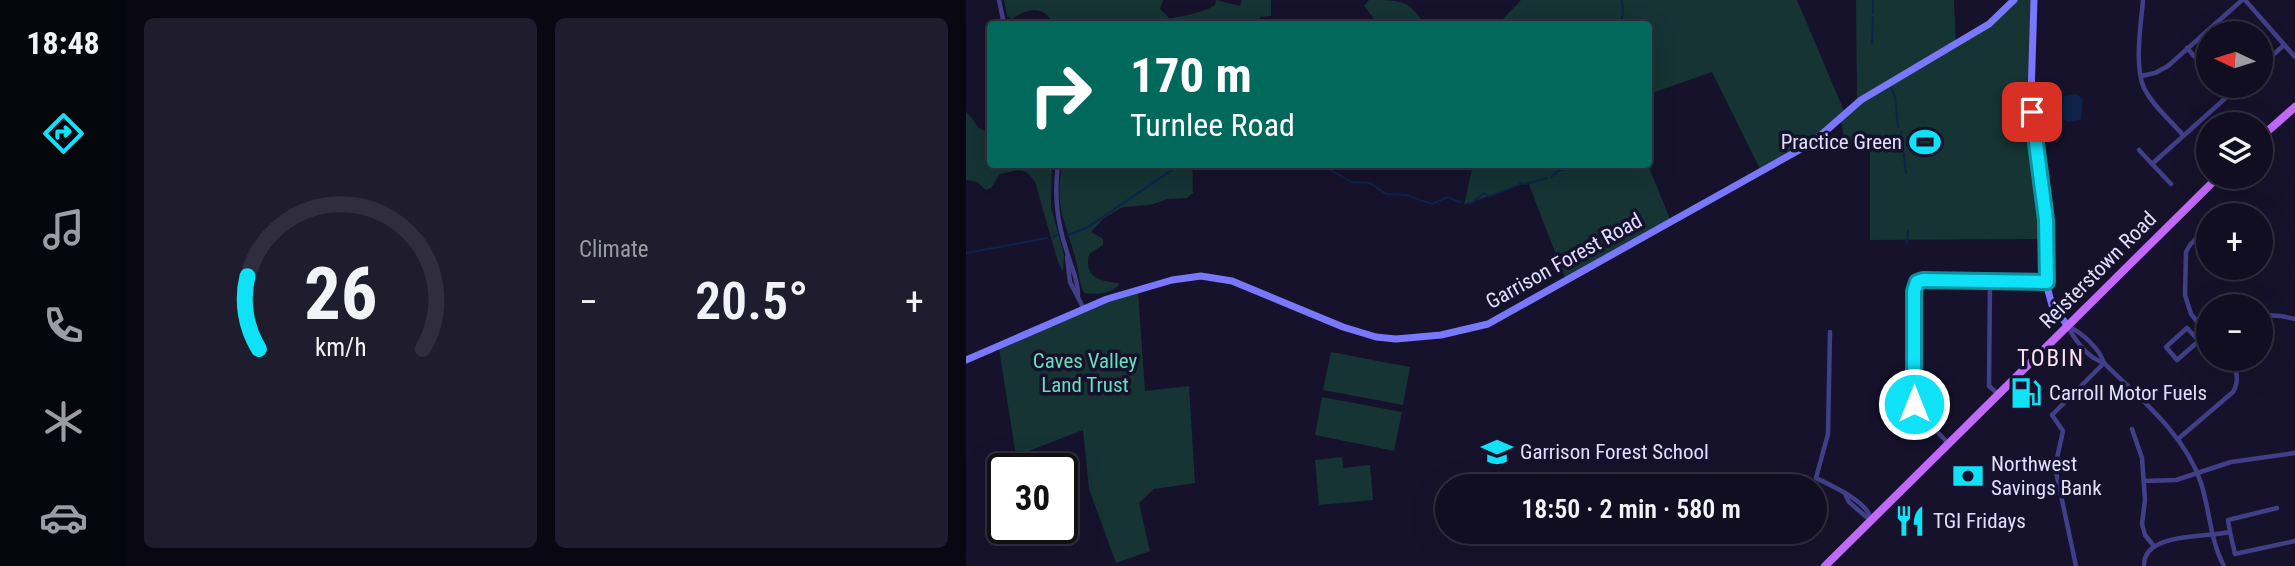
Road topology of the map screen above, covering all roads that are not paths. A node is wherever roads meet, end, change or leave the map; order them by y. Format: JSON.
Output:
{"nodes":[{"id":1,"x":999,"y":0,"type":"edge"},
{"id":2,"x":2014,"y":0,"type":"edge"},
{"id":3,"x":2034,"y":0,"type":"edge"},
{"id":4,"x":2143,"y":0,"type":"edge"},
{"id":5,"x":2243,"y":0,"type":"edge"},
{"id":6,"x":1003,"y":21,"type":"edge"},
{"id":7,"x":2218,"y":21,"type":"edge"},
{"id":8,"x":2196,"y":40,"type":"edge"},
{"id":9,"x":2284,"y":45,"type":"junction"},
{"id":10,"x":2187,"y":48,"type":"junction"},
{"id":11,"x":2273,"y":55,"type":"edge"},
{"id":12,"x":2295,"y":57,"type":"edge"},
{"id":13,"x":2196,"y":58,"type":"edge"},
{"id":14,"x":2140,"y":76,"type":"junction"},
{"id":15,"x":2225,"y":98,"type":"edge"},
{"id":16,"x":2295,"y":107,"type":"edge"},
{"id":17,"x":2273,"y":126,"type":"edge"},
{"id":18,"x":2183,"y":135,"type":"junction"},
{"id":19,"x":2138,"y":150,"type":"dead end"},
{"id":20,"x":2152,"y":164,"type":"junction"},
{"id":21,"x":1058,"y":168,"type":"edge"},
{"id":22,"x":2171,"y":184,"type":"dead end"},
{"id":23,"x":2206,"y":189,"type":"edge"},
{"id":24,"x":2196,"y":240,"type":"edge"},
{"id":25,"x":1990,"y":281,"type":"junction"},
{"id":26,"x":2047,"y":282,"type":"junction"},
{"id":27,"x":1084,"y":309,"type":"junction"},
{"id":28,"x":2273,"y":316,"type":"edge"},
{"id":29,"x":2295,"y":319,"type":"edge"},
{"id":30,"x":2196,"y":320,"type":"edge"},
{"id":31,"x":2067,"y":326,"type":"junction"},
{"id":32,"x":1830,"y":332,"type":"dead end"},
{"id":33,"x":2199,"y":341,"type":"joint"},
{"id":34,"x":966,"y":360,"type":"edge"},
{"id":35,"x":2104,"y":363,"type":"junction"},
{"id":36,"x":2236,"y":371,"type":"edge"},
{"id":37,"x":1998,"y":394,"type":"junction"},
{"id":38,"x":2132,"y":429,"type":"dead end"},
{"id":39,"x":2178,"y":439,"type":"junction"},
{"id":40,"x":1949,"y":443,"type":"junction"},
{"id":41,"x":2295,"y":453,"type":"edge"},
{"id":42,"x":2196,"y":472,"type":"junction"},
{"id":43,"x":2144,"y":481,"type":"junction"},
{"id":44,"x":2277,"y":508,"type":"dead end"},
{"id":45,"x":1871,"y":521,"type":"junction"},
{"id":46,"x":2230,"y":532,"type":"junction"},
{"id":47,"x":2212,"y":536,"type":"junction"},
{"id":48,"x":2295,"y":541,"type":"edge"},
{"id":49,"x":2153,"y":545,"type":"junction"},
{"id":50,"x":1825,"y":566,"type":"edge"},
{"id":51,"x":2076,"y":566,"type":"edge"},
{"id":52,"x":2144,"y":566,"type":"edge"},
{"id":53,"x":2224,"y":566,"type":"edge"}],
"edges":[{"from":1,"to":6,"type":"street"},
{"from":2,"to":27,"type":"main road","name":"Garrison Forest Road"},
{"from":3,"to":26,"type":"main road"},
{"from":4,"to":14,"type":"street"},
{"from":5,"to":7,"type":"street"},
{"from":5,"to":9,"type":"street"},
{"from":8,"to":10,"type":"street"},
{"from":9,"to":11,"type":"street"},
{"from":9,"to":12,"type":"street"},
{"from":10,"to":13,"type":"street"},
{"from":10,"to":14,"type":"street"},
{"from":14,"to":18,"type":"street"},
{"from":15,"to":18,"type":"street"},
{"from":16,"to":17,"type":"main road"},
{"from":18,"to":20,"type":"street"},
{"from":19,"to":20,"type":"street"},
{"from":20,"to":22,"type":"street"},
{"from":21,"to":27,"type":"street"},
{"from":23,"to":31,"type":"main road","name":"Reisterstown Road"},
{"from":24,"to":30,"type":"street"},
{"from":25,"to":26,"type":"street"},
{"from":25,"to":37,"type":"street"},
{"from":25,"to":40,"type":"street"},
{"from":26,"to":31,"type":"main road"},
{"from":27,"to":34,"type":"main road","name":"Garrison Forest Road"},
{"from":28,"to":29,"type":"street"},
{"from":31,"to":35,"type":"street"},
{"from":31,"to":37,"type":"main road","name":"Reisterstown Road"},
{"from":32,"to":45,"type":"street"},
{"from":33,"to":33,"type":"street"},
{"from":35,"to":39,"type":"street"},
{"from":35,"to":51,"type":"street"},
{"from":36,"to":39,"type":"street"},
{"from":37,"to":40,"type":"main road","name":"Reisterstown Road"},
{"from":38,"to":43,"type":"street"},
{"from":39,"to":42,"type":"street"},
{"from":40,"to":45,"type":"main road","name":"Reisterstown Road"},
{"from":41,"to":42,"type":"street"},
{"from":42,"to":43,"type":"street"},
{"from":42,"to":47,"type":"street"},
{"from":43,"to":49,"type":"street"},
{"from":44,"to":46,"type":"street"},
{"from":45,"to":50,"type":"main road","name":"Reisterstown Road"},
{"from":46,"to":47,"type":"street"},
{"from":46,"to":48,"type":"street"},
{"from":47,"to":49,"type":"street"},
{"from":47,"to":53,"type":"street"},
{"from":49,"to":52,"type":"street"}]}
